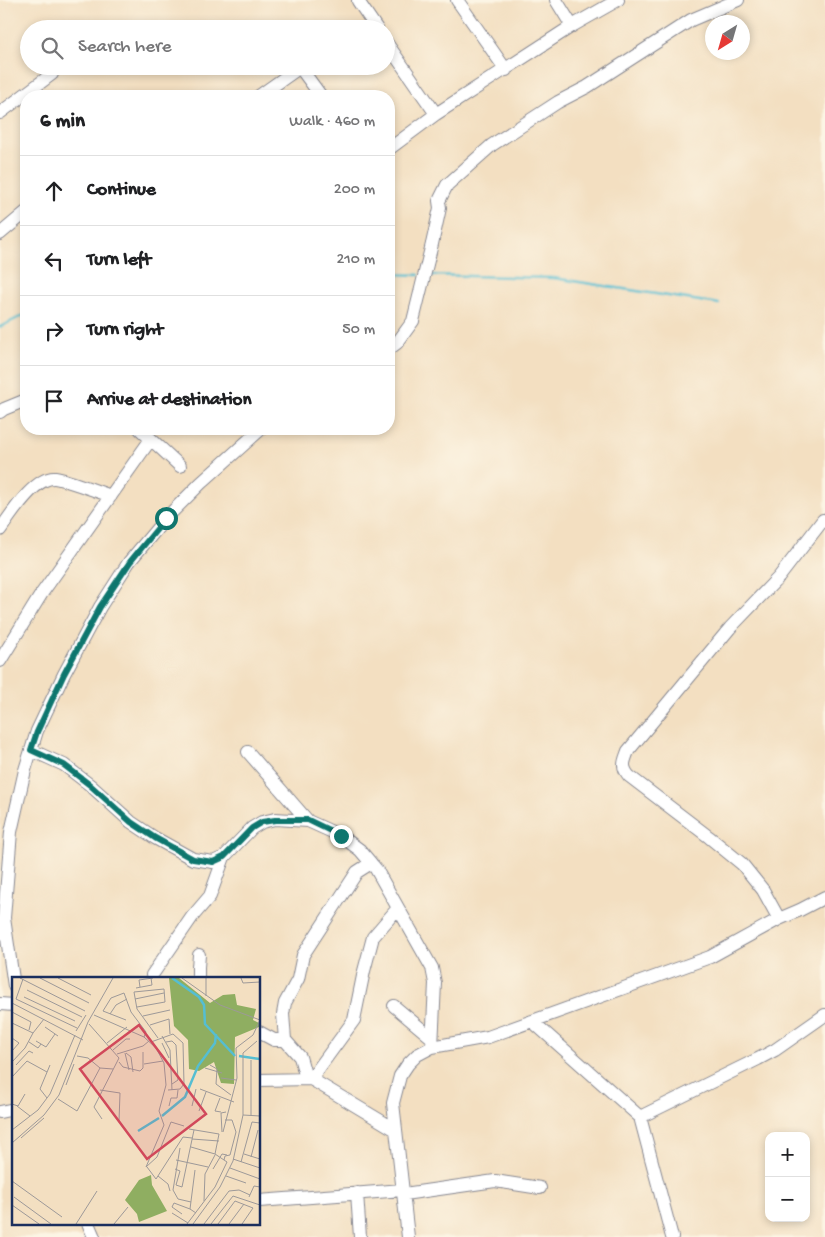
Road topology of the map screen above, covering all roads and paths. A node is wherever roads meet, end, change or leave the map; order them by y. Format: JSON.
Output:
{"nodes":[{"id":1,"x":358,"y":0,"type":"edge"},
{"id":2,"x":456,"y":0,"type":"edge"},
{"id":3,"x":556,"y":0,"type":"edge"},
{"id":4,"x":618,"y":0,"type":"edge"},
{"id":5,"x":738,"y":0,"type":"edge"},
{"id":6,"x":371,"y":20,"type":"edge"},
{"id":7,"x":572,"y":26,"type":"junction"},
{"id":8,"x":395,"y":55,"type":"edge"},
{"id":9,"x":506,"y":70,"type":"junction"},
{"id":10,"x":51,"y":75,"type":"edge"},
{"id":11,"x":288,"y":75,"type":"edge"},
{"id":12,"x":306,"y":75,"type":"edge"},
{"id":13,"x":31,"y":90,"type":"edge"},
{"id":14,"x":267,"y":90,"type":"edge"},
{"id":15,"x":317,"y":90,"type":"edge"},
{"id":16,"x":20,"y":98,"type":"edge"},
{"id":17,"x":0,"y":113,"type":"edge"},
{"id":18,"x":436,"y":114,"type":"junction"},
{"id":19,"x":395,"y":145,"type":"edge"},
{"id":20,"x":20,"y":217,"type":"edge"},
{"id":21,"x":0,"y":234,"type":"edge"},
{"id":22,"x":395,"y":344,"type":"edge"},
{"id":23,"x":20,"y":403,"type":"edge"},
{"id":24,"x":0,"y":412,"type":"edge"},
{"id":25,"x":147,"y":435,"type":"edge"},
{"id":26,"x":254,"y":435,"type":"edge"},
{"id":27,"x":151,"y":439,"type":"junction"},
{"id":28,"x":180,"y":466,"type":"dead end"},
{"id":29,"x":111,"y":496,"type":"junction"},
{"id":30,"x":823,"y":520,"type":"dead end"},
{"id":31,"x":0,"y":530,"type":"edge"},
{"id":32,"x":0,"y":661,"type":"edge"},
{"id":33,"x":31,"y":750,"type":"junction"},
{"id":34,"x":248,"y":752,"type":"dead end"},
{"id":35,"x":290,"y":800,"type":"junction"},
{"id":36,"x":275,"y":820,"type":"junction"},
{"id":37,"x":308,"y":820,"type":"junction"},
{"id":38,"x":224,"y":857,"type":"junction"},
{"id":39,"x":371,"y":863,"type":"junction"},
{"id":40,"x":825,"y":897,"type":"edge"},
{"id":41,"x":398,"y":908,"type":"junction"},
{"id":42,"x":779,"y":918,"type":"junction"},
{"id":43,"x":199,"y":955,"type":"dead end"},
{"id":44,"x":152,"y":975,"type":"dead end"},
{"id":45,"x":13,"y":977,"type":"edge"},
{"id":46,"x":198,"y":977,"type":"edge"},
{"id":47,"x":394,"y":1006,"type":"dead end"},
{"id":48,"x":825,"y":1015,"type":"edge"},
{"id":49,"x":532,"y":1022,"type":"junction"},
{"id":50,"x":260,"y":1033,"type":"edge"},
{"id":51,"x":285,"y":1040,"type":"junction"},
{"id":52,"x":432,"y":1042,"type":"junction"},
{"id":53,"x":309,"y":1079,"type":"junction"},
{"id":54,"x":260,"y":1080,"type":"edge"},
{"id":55,"x":640,"y":1116,"type":"junction"},
{"id":56,"x":396,"y":1130,"type":"junction"},
{"id":57,"x":540,"y":1188,"type":"dead end"},
{"id":58,"x":404,"y":1192,"type":"junction"},
{"id":59,"x":357,"y":1193,"type":"junction"},
{"id":60,"x":260,"y":1201,"type":"edge"},
{"id":61,"x":88,"y":1224,"type":"edge"},
{"id":62,"x":94,"y":1237,"type":"edge"},
{"id":63,"x":360,"y":1237,"type":"edge"},
{"id":64,"x":408,"y":1237,"type":"edge"},
{"id":65,"x":672,"y":1237,"type":"edge"}],
"edges":[{"from":1,"to":6,"type":"street"},
{"from":2,"to":9,"type":"street"},
{"from":3,"to":7,"type":"street"},
{"from":4,"to":7,"type":"street"},
{"from":5,"to":22,"type":"street"},
{"from":7,"to":9,"type":"street"},
{"from":8,"to":18,"type":"street"},
{"from":9,"to":18,"type":"street"},
{"from":10,"to":13,"type":"street"},
{"from":11,"to":14,"type":"street"},
{"from":12,"to":15,"type":"street"},
{"from":16,"to":17,"type":"street"},
{"from":18,"to":19,"type":"street"},
{"from":20,"to":21,"type":"street"},
{"from":23,"to":24,"type":"street"},
{"from":25,"to":27,"type":"street"},
{"from":26,"to":33,"type":"street"},
{"from":27,"to":28,"type":"street"},
{"from":27,"to":29,"type":"street"},
{"from":29,"to":31,"type":"street"},
{"from":29,"to":32,"type":"street"},
{"from":30,"to":42,"type":"street"},
{"from":33,"to":38,"type":"street"},
{"from":33,"to":45,"type":"street"},
{"from":34,"to":35,"type":"street"},
{"from":35,"to":36,"type":"street"},
{"from":35,"to":37,"type":"street"},
{"from":36,"to":37,"type":"street"},
{"from":36,"to":38,"type":"street"},
{"from":37,"to":39,"type":"street"},
{"from":38,"to":44,"type":"street"},
{"from":39,"to":41,"type":"street"},
{"from":39,"to":51,"type":"street"},
{"from":40,"to":42,"type":"street"},
{"from":41,"to":52,"type":"street"},
{"from":41,"to":53,"type":"street"},
{"from":42,"to":49,"type":"street"},
{"from":43,"to":46,"type":"street"},
{"from":47,"to":52,"type":"street"},
{"from":48,"to":55,"type":"street"},
{"from":49,"to":52,"type":"street"},
{"from":49,"to":55,"type":"street"},
{"from":50,"to":51,"type":"street"},
{"from":51,"to":53,"type":"street"},
{"from":52,"to":56,"type":"street"},
{"from":53,"to":54,"type":"street"},
{"from":53,"to":56,"type":"street"},
{"from":55,"to":65,"type":"street"},
{"from":56,"to":58,"type":"street"},
{"from":57,"to":58,"type":"street"},
{"from":58,"to":59,"type":"street"},
{"from":58,"to":64,"type":"street"},
{"from":59,"to":60,"type":"street"},
{"from":59,"to":63,"type":"street"},
{"from":61,"to":62,"type":"street"}]}
